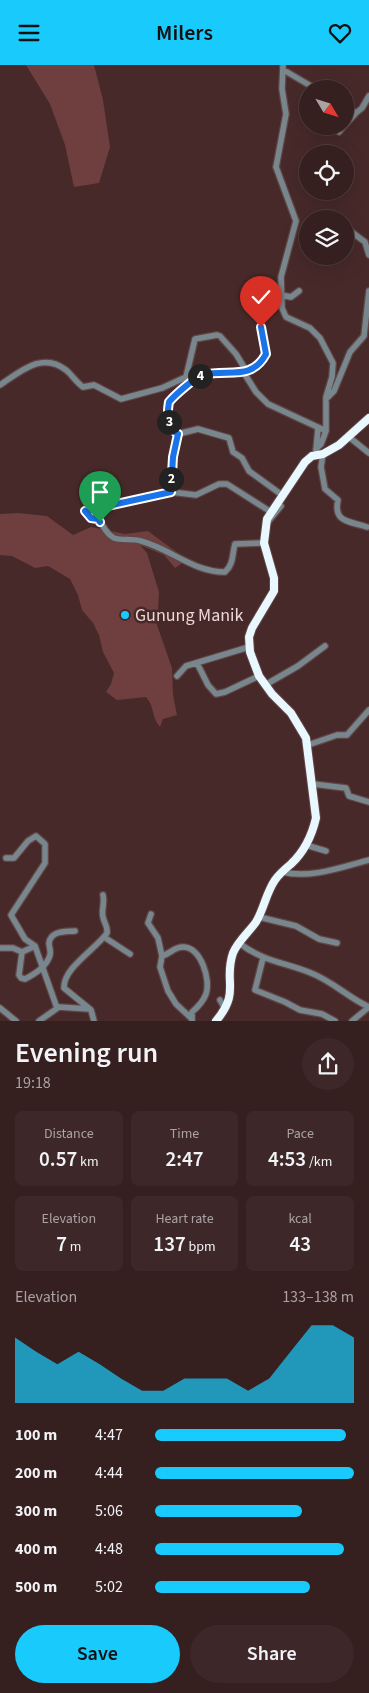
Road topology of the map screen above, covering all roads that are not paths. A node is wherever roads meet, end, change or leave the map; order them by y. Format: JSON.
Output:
{"nodes":[{"id":1,"x":283,"y":65,"type":"edge"},
{"id":2,"x":291,"y":67,"type":"dead end"},
{"id":3,"x":285,"y":74,"type":"junction"},
{"id":4,"x":299,"y":81,"type":"edge"},
{"id":5,"x":369,"y":96,"type":"edge"},
{"id":6,"x":356,"y":113,"type":"edge"},
{"id":7,"x":354,"y":234,"type":"edge"},
{"id":8,"x":369,"y":255,"type":"edge"},
{"id":9,"x":299,"y":291,"type":"dead end"},
{"id":10,"x":369,"y":291,"type":"edge"},
{"id":11,"x":282,"y":295,"type":"junction"},
{"id":12,"x":261,"y":327,"type":"dead end"},
{"id":13,"x":245,"y":373,"type":"junction"},
{"id":14,"x":201,"y":375,"type":"junction"},
{"id":15,"x":186,"y":377,"type":"junction"},
{"id":16,"x":0,"y":385,"type":"edge"},
{"id":17,"x":326,"y":399,"type":"junction"},
{"id":18,"x":369,"y":418,"type":"edge"},
{"id":19,"x":318,"y":427,"type":"junction"},
{"id":20,"x":326,"y":431,"type":"junction"},
{"id":21,"x":178,"y":434,"type":"junction"},
{"id":22,"x":349,"y":437,"type":"junction"},
{"id":23,"x":317,"y":453,"type":"junction"},
{"id":24,"x":369,"y":453,"type":"edge"},
{"id":25,"x":171,"y":492,"type":"junction"},
{"id":26,"x":282,"y":495,"type":"junction"},
{"id":27,"x":281,"y":506,"type":"dead end"},
{"id":28,"x":271,"y":511,"type":"junction"},
{"id":29,"x":265,"y":525,"type":"junction"},
{"id":30,"x":367,"y":527,"type":"dead end"},
{"id":31,"x":264,"y":543,"type":"junction"},
{"id":32,"x":325,"y":646,"type":"dead end"},
{"id":33,"x":249,"y":647,"type":"junction"},
{"id":34,"x":197,"y":663,"type":"junction"},
{"id":35,"x":178,"y":676,"type":"dead end"},
{"id":36,"x":259,"y":676,"type":"junction"},
{"id":37,"x":265,"y":685,"type":"junction"},
{"id":38,"x":369,"y":710,"type":"edge"},
{"id":39,"x":308,"y":745,"type":"junction"},
{"id":40,"x":313,"y":784,"type":"junction"},
{"id":41,"x":369,"y":802,"type":"edge"},
{"id":42,"x":306,"y":845,"type":"junction"},
{"id":43,"x":326,"y":851,"type":"dead end"},
{"id":44,"x":6,"y":859,"type":"dead end"},
{"id":45,"x":369,"y":860,"type":"edge"},
{"id":46,"x":282,"y":871,"type":"junction"},
{"id":47,"x":103,"y":895,"type":"dead end"},
{"id":48,"x":151,"y":914,"type":"dead end"},
{"id":49,"x":259,"y":917,"type":"junction"},
{"id":50,"x":75,"y":931,"type":"dead end"},
{"id":51,"x":104,"y":937,"type":"junction"},
{"id":52,"x":239,"y":943,"type":"junction"},
{"id":53,"x":337,"y":943,"type":"dead end"},
{"id":54,"x":35,"y":946,"type":"junction"},
{"id":55,"x":0,"y":948,"type":"edge"},
{"id":56,"x":22,"y":952,"type":"junction"},
{"id":57,"x":130,"y":954,"type":"dead end"},
{"id":58,"x":162,"y":956,"type":"junction"},
{"id":59,"x":262,"y":958,"type":"junction"},
{"id":60,"x":43,"y":966,"type":"junction"},
{"id":61,"x":220,"y":1000,"type":"dead end"},
{"id":62,"x":368,"y":1006,"type":"edge"},
{"id":63,"x":0,"y":1008,"type":"edge"},
{"id":64,"x":57,"y":1008,"type":"junction"},
{"id":65,"x":224,"y":1009,"type":"junction"},
{"id":66,"x":91,"y":1010,"type":"junction"},
{"id":67,"x":191,"y":1019,"type":"edge"},
{"id":68,"x":16,"y":1021,"type":"edge"},
{"id":69,"x":39,"y":1021,"type":"edge"},
{"id":70,"x":94,"y":1021,"type":"edge"},
{"id":71,"x":216,"y":1021,"type":"edge"},
{"id":72,"x":335,"y":1021,"type":"edge"},
{"id":73,"x":352,"y":1021,"type":"edge"}],
"edges":[{"from":1,"to":3,"type":"street"},
{"from":2,"to":3,"type":"street"},
{"from":3,"to":4,"type":"street"},
{"from":3,"to":11,"type":"street"},
{"from":5,"to":6,"type":"street"},
{"from":7,"to":8,"type":"street"},
{"from":9,"to":11,"type":"street"},
{"from":10,"to":17,"type":"street"},
{"from":11,"to":17,"type":"street"},
{"from":12,"to":13,"type":"street"},
{"from":13,"to":14,"type":"street"},
{"from":13,"to":15,"type":"street"},
{"from":13,"to":19,"type":"street"},
{"from":14,"to":15,"type":"street"},
{"from":14,"to":21,"type":"street"},
{"from":15,"to":16,"type":"street"},
{"from":17,"to":20,"type":"street"},
{"from":18,"to":22,"type":"highway"},
{"from":19,"to":20,"type":"street"},
{"from":19,"to":23,"type":"street"},
{"from":20,"to":23,"type":"street"},
{"from":21,"to":25,"type":"street"},
{"from":21,"to":26,"type":"street"},
{"from":22,"to":23,"type":"highway"},
{"from":22,"to":24,"type":"street"},
{"from":23,"to":26,"type":"highway"},
{"from":23,"to":30,"type":"street"},
{"from":25,"to":28,"type":"street"},
{"from":25,"to":31,"type":"street"},
{"from":26,"to":28,"type":"highway"},
{"from":27,"to":29,"type":"street"},
{"from":28,"to":29,"type":"highway"},
{"from":29,"to":31,"type":"highway"},
{"from":31,"to":33,"type":"highway"},
{"from":32,"to":37,"type":"street"},
{"from":33,"to":34,"type":"street"},
{"from":33,"to":36,"type":"highway"},
{"from":34,"to":35,"type":"street"},
{"from":34,"to":36,"type":"street"},
{"from":36,"to":37,"type":"highway"},
{"from":37,"to":39,"type":"highway"},
{"from":38,"to":39,"type":"street"},
{"from":39,"to":40,"type":"highway"},
{"from":40,"to":41,"type":"street"},
{"from":40,"to":42,"type":"highway"},
{"from":42,"to":43,"type":"street"},
{"from":42,"to":46,"type":"highway"},
{"from":44,"to":54,"type":"street"},
{"from":45,"to":46,"type":"street"},
{"from":46,"to":49,"type":"highway"},
{"from":47,"to":51,"type":"street"},
{"from":48,"to":58,"type":"street"},
{"from":49,"to":52,"type":"highway"},
{"from":49,"to":53,"type":"street"},
{"from":50,"to":60,"type":"street"},
{"from":51,"to":57,"type":"street"},
{"from":51,"to":66,"type":"street"},
{"from":52,"to":59,"type":"street"},
{"from":52,"to":65,"type":"highway"},
{"from":54,"to":56,"type":"street"},
{"from":54,"to":60,"type":"street"},
{"from":55,"to":56,"type":"street"},
{"from":56,"to":60,"type":"street"},
{"from":58,"to":67,"type":"street"},
{"from":58,"to":67,"type":"street"},
{"from":59,"to":62,"type":"street"},
{"from":59,"to":72,"type":"street"},
{"from":60,"to":64,"type":"street"},
{"from":61,"to":65,"type":"street"},
{"from":62,"to":73,"type":"street"},
{"from":63,"to":68,"type":"street"},
{"from":64,"to":66,"type":"street"},
{"from":64,"to":69,"type":"street"},
{"from":65,"to":71,"type":"highway"},
{"from":66,"to":70,"type":"street"}]}
